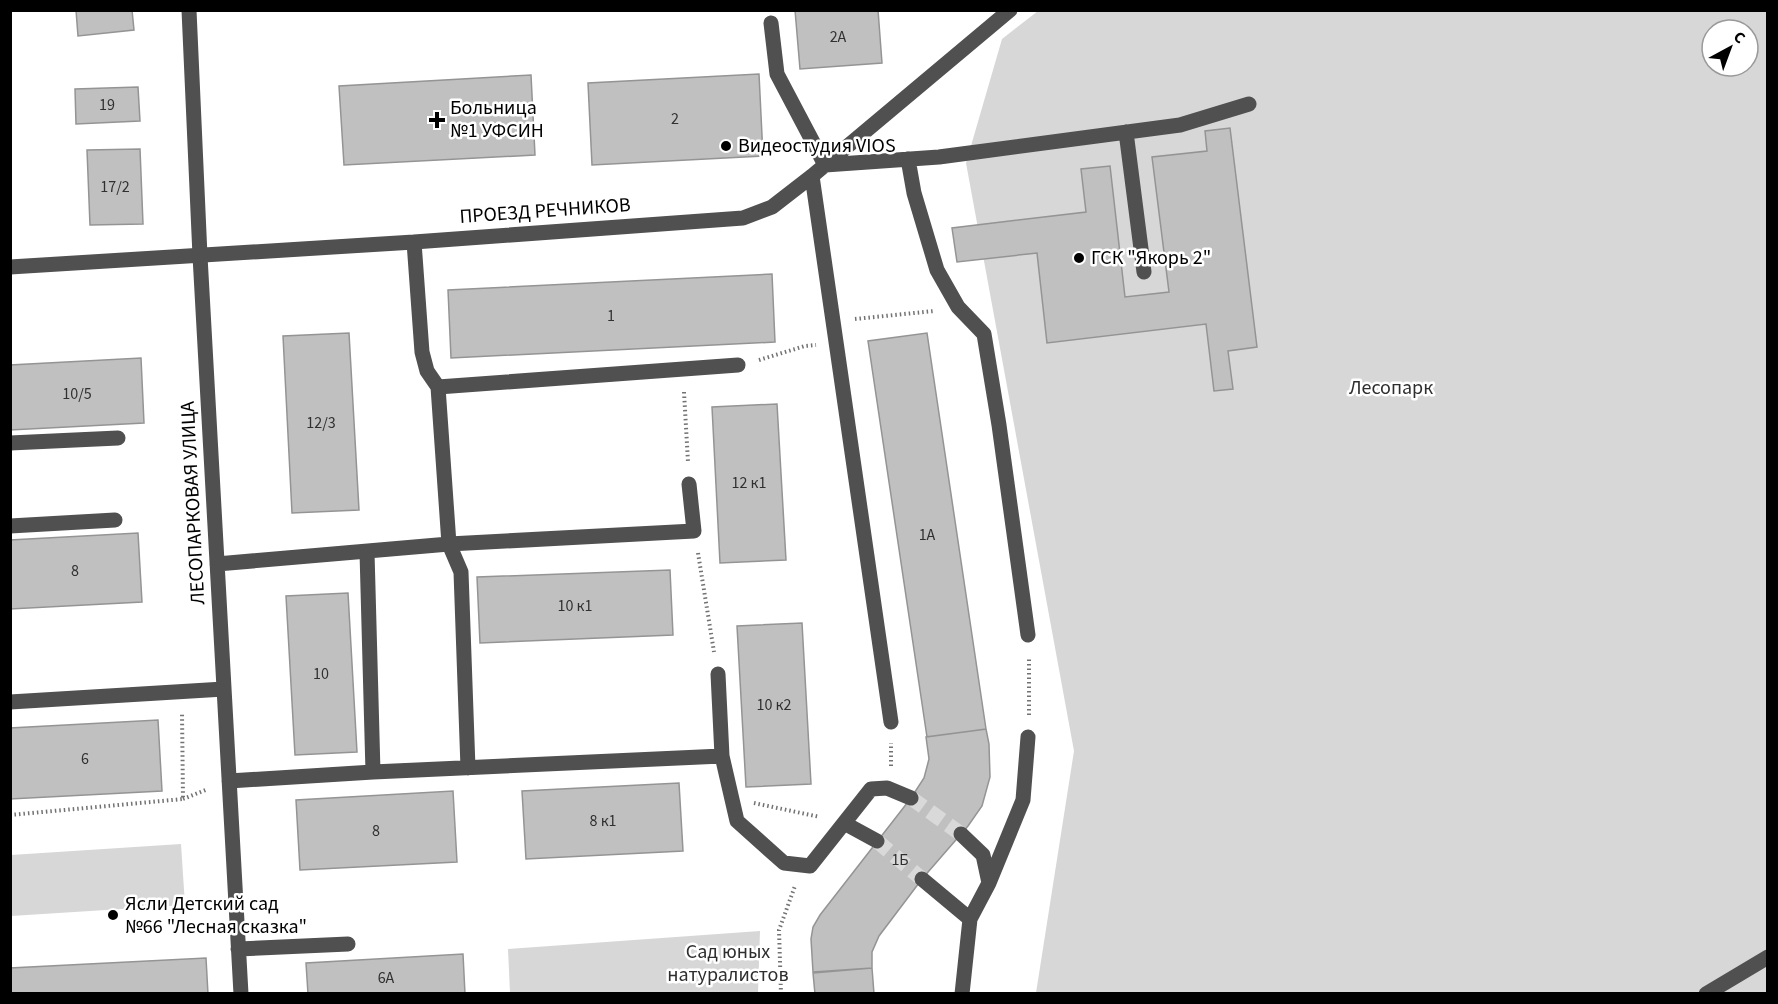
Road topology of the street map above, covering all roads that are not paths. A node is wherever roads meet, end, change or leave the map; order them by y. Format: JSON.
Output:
{"nodes":[{"id":1,"x":189,"y":10,"type":"edge"},
{"id":2,"x":1010,"y":10,"type":"edge"},
{"id":3,"x":771,"y":23,"type":"dead end"},
{"id":4,"x":1249,"y":104,"type":"dead end"},
{"id":5,"x":1126,"y":132,"type":"junction"},
{"id":6,"x":908,"y":159,"type":"junction"},
{"id":7,"x":825,"y":165,"type":"junction"},
{"id":8,"x":812,"y":176,"type":"junction"},
{"id":9,"x":414,"y":242,"type":"junction"},
{"id":10,"x":200,"y":256,"type":"junction"},
{"id":11,"x":10,"y":267,"type":"edge"},
{"id":12,"x":1143,"y":272,"type":"dead end"},
{"id":13,"x":738,"y":365,"type":"dead end"},
{"id":14,"x":438,"y":387,"type":"junction"},
{"id":15,"x":118,"y":438,"type":"dead end"},
{"id":16,"x":10,"y":443,"type":"edge"},
{"id":17,"x":689,"y":484,"type":"road end"},
{"id":18,"x":115,"y":520,"type":"dead end"},
{"id":19,"x":10,"y":526,"type":"edge"},
{"id":20,"x":449,"y":544,"type":"junction"},
{"id":21,"x":367,"y":552,"type":"junction"},
{"id":22,"x":217,"y":564,"type":"junction"},
{"id":23,"x":1028,"y":635,"type":"road end"},
{"id":24,"x":718,"y":674,"type":"road end"},
{"id":25,"x":224,"y":689,"type":"junction"},
{"id":26,"x":10,"y":702,"type":"edge"},
{"id":27,"x":891,"y":722,"type":"dead end"},
{"id":28,"x":1028,"y":737,"type":"road end"},
{"id":29,"x":722,"y":756,"type":"junction"},
{"id":30,"x":468,"y":768,"type":"junction"},
{"id":31,"x":373,"y":772,"type":"junction"},
{"id":32,"x":229,"y":781,"type":"junction"},
{"id":33,"x":911,"y":798,"type":"tunnel mouth"},
{"id":34,"x":844,"y":823,"type":"junction"},
{"id":35,"x":961,"y":834,"type":"tunnel mouth"},
{"id":36,"x":877,"y":841,"type":"tunnel mouth"},
{"id":37,"x":922,"y":879,"type":"tunnel mouth"},
{"id":38,"x":989,"y":883,"type":"junction"},
{"id":39,"x":970,"y":919,"type":"junction"},
{"id":40,"x":348,"y":944,"type":"dead end"},
{"id":41,"x":238,"y":949,"type":"junction"},
{"id":42,"x":1767,"y":957,"type":"edge"},
{"id":43,"x":241,"y":993,"type":"edge"},
{"id":44,"x":962,"y":993,"type":"edge"},
{"id":45,"x":1706,"y":993,"type":"edge"}],
"edges":[{"from":1,"to":10,"type":"street","name":"ЛЕСОПАРКОВАЯ УЛИЦА"},
{"from":2,"to":7,"type":"street","name":"ПРОЕЗД РЕЧНИКОВ"},
{"from":3,"to":7,"type":"street"},
{"from":4,"to":5,"type":"street"},
{"from":5,"to":6,"type":"street"},
{"from":5,"to":12,"type":"street"},
{"from":6,"to":7,"type":"street"},
{"from":6,"to":23,"type":"street"},
{"from":7,"to":8,"type":"street","name":"ПРОЕЗД РЕЧНИКОВ"},
{"from":8,"to":9,"type":"street","name":"ПРОЕЗД РЕЧНИКОВ"},
{"from":8,"to":27,"type":"street"},
{"from":9,"to":10,"type":"street","name":"ПРОЕЗД РЕЧНИКОВ"},
{"from":9,"to":14,"type":"street"},
{"from":10,"to":11,"type":"street","name":"ПРОЕЗД РЕЧНИКОВ"},
{"from":10,"to":22,"type":"street","name":"ЛЕСОПАРКОВАЯ УЛИЦА"},
{"from":13,"to":14,"type":"street"},
{"from":14,"to":20,"type":"street"},
{"from":15,"to":16,"type":"street"},
{"from":17,"to":20,"type":"street"},
{"from":18,"to":19,"type":"street"},
{"from":20,"to":21,"type":"street"},
{"from":20,"to":30,"type":"street"},
{"from":21,"to":22,"type":"street"},
{"from":21,"to":31,"type":"street"},
{"from":22,"to":25,"type":"street","name":"ЛЕСОПАРКОВАЯ УЛИЦА"},
{"from":24,"to":29,"type":"street"},
{"from":25,"to":26,"type":"street"},
{"from":25,"to":32,"type":"street","name":"ЛЕСОПАРКОВАЯ УЛИЦА"},
{"from":28,"to":38,"type":"street"},
{"from":29,"to":30,"type":"street"},
{"from":29,"to":34,"type":"street"},
{"from":30,"to":31,"type":"street"},
{"from":31,"to":32,"type":"street"},
{"from":32,"to":41,"type":"street","name":"ЛЕСОПАРКОВАЯ УЛИЦА"},
{"from":33,"to":34,"type":"street"},
{"from":34,"to":36,"type":"street"},
{"from":35,"to":38,"type":"street"},
{"from":37,"to":39,"type":"street"},
{"from":38,"to":39,"type":"street"},
{"from":39,"to":44,"type":"street"},
{"from":40,"to":41,"type":"street"},
{"from":41,"to":43,"type":"street","name":"ЛЕСОПАРКОВАЯ УЛИЦА"},
{"from":42,"to":45,"type":"street"}]}
